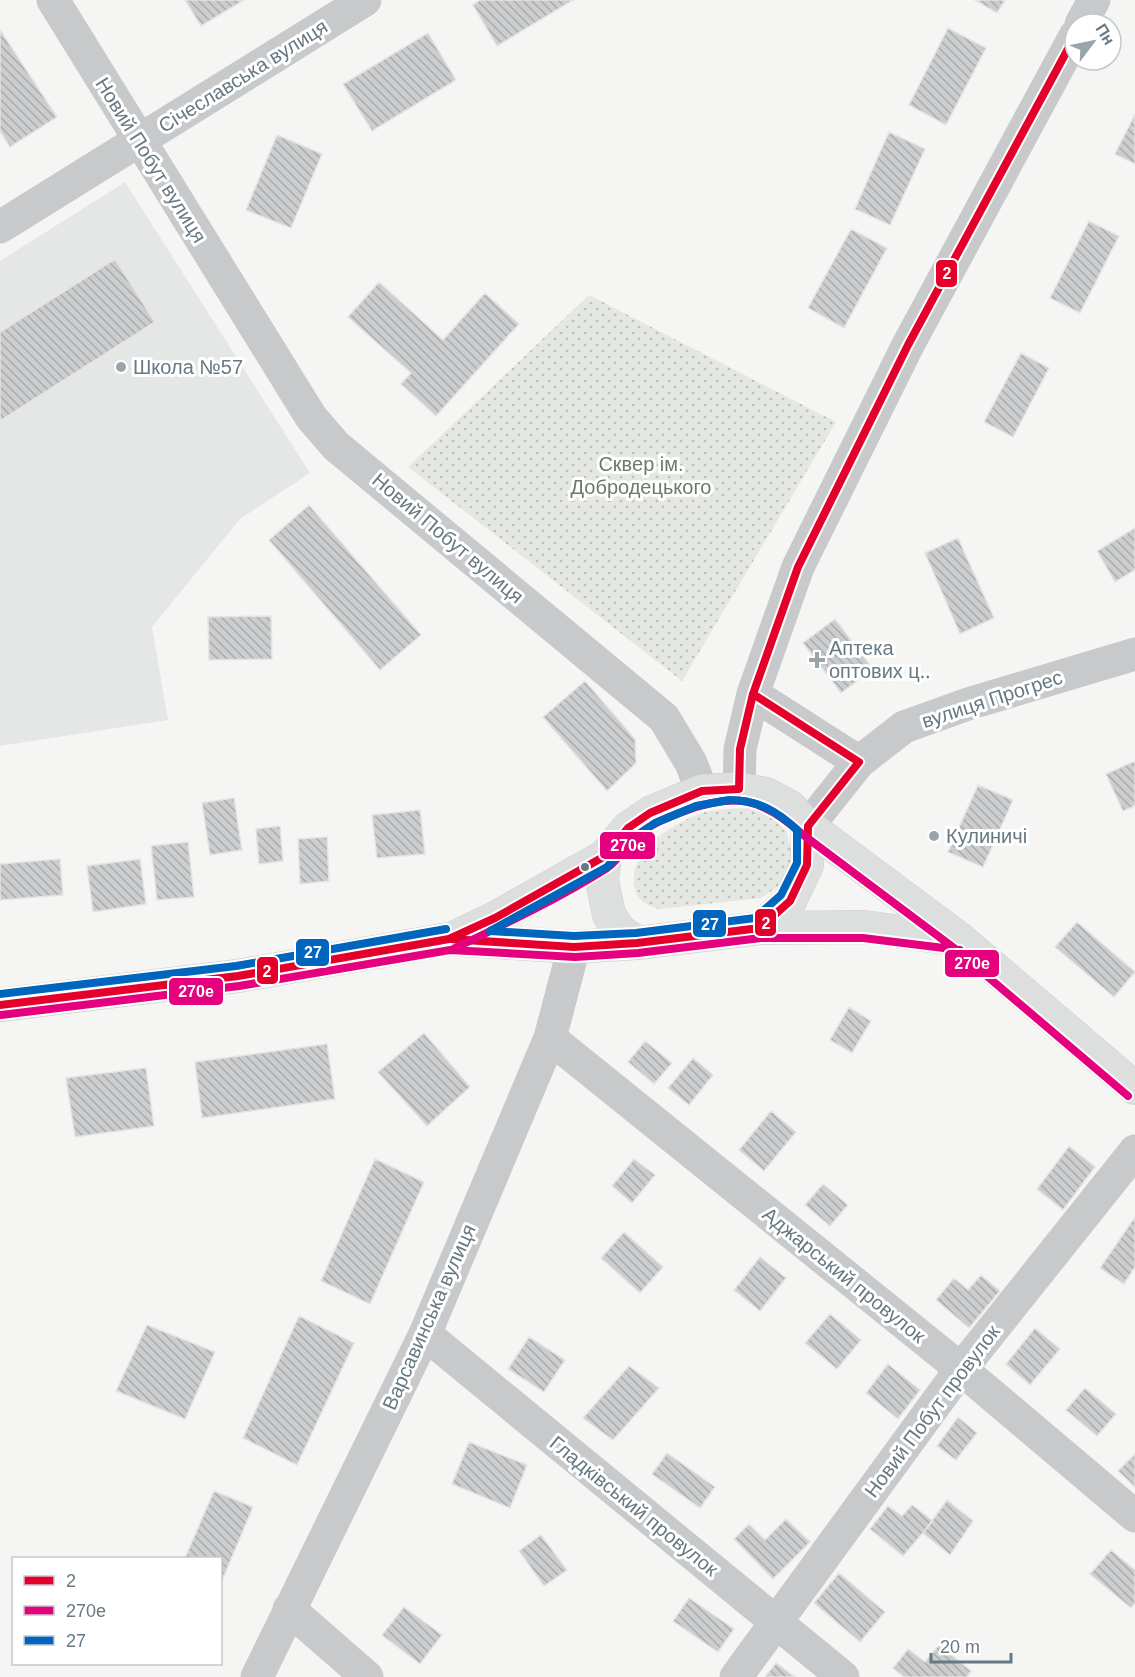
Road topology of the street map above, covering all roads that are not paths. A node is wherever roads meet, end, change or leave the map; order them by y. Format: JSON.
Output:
{"nodes":[{"id":1,"x":53,"y":0,"type":"edge"},
{"id":2,"x":365,"y":0,"type":"edge"},
{"id":3,"x":1063,"y":58,"type":"edge"},
{"id":4,"x":139,"y":141,"type":"junction"},
{"id":5,"x":0,"y":227,"type":"edge"},
{"id":6,"x":1135,"y":654,"type":"edge"},
{"id":7,"x":753,"y":694,"type":"junction"},
{"id":8,"x":859,"y":762,"type":"junction"},
{"id":9,"x":739,"y":789,"type":"junction"},
{"id":10,"x":702,"y":791,"type":"junction"},
{"id":11,"x":808,"y":826,"type":"junction"},
{"id":12,"x":605,"y":856,"type":"junction"},
{"id":13,"x":760,"y":928,"type":"junction"},
{"id":14,"x":449,"y":939,"type":"junction"},
{"id":15,"x":961,"y":940,"type":"junction"},
{"id":16,"x":638,"y":943,"type":"junction"},
{"id":17,"x":574,"y":947,"type":"junction"},
{"id":18,"x":0,"y":1005,"type":"edge"},
{"id":19,"x":550,"y":1038,"type":"junction"},
{"id":20,"x":1135,"y":1088,"type":"edge"},
{"id":21,"x":1135,"y":1151,"type":"edge"},
{"id":22,"x":425,"y":1334,"type":"junction"},
{"id":23,"x":961,"y":1369,"type":"junction"},
{"id":24,"x":1135,"y":1516,"type":"edge"},
{"id":25,"x":289,"y":1609,"type":"junction"},
{"id":26,"x":777,"y":1623,"type":"junction"},
{"id":27,"x":257,"y":1677,"type":"edge"},
{"id":28,"x":367,"y":1677,"type":"edge"},
{"id":29,"x":736,"y":1677,"type":"edge"},
{"id":30,"x":843,"y":1677,"type":"edge"}],
"edges":[{"from":1,"to":4,"type":"street","name":"Новий Побут вулиця"},
{"from":2,"to":4,"type":"street","name":"Січеславська вулиця"},
{"from":3,"to":7,"type":"street"},
{"from":4,"to":5,"type":"street","name":"Січеславська вулиця"},
{"from":4,"to":10,"type":"street","name":"Новий Побут вулиця"},
{"from":6,"to":8,"type":"street","name":"вулиця Прогрес"},
{"from":7,"to":8,"type":"street"},
{"from":7,"to":9,"type":"street"},
{"from":8,"to":11,"type":"street","name":"вулиця Прогрес"},
{"from":9,"to":10,"type":"main road"},
{"from":9,"to":11,"type":"main road"},
{"from":10,"to":12,"type":"main road"},
{"from":11,"to":13,"type":"main road"},
{"from":11,"to":15,"type":"main road"},
{"from":12,"to":14,"type":"main road"},
{"from":12,"to":16,"type":"main road"},
{"from":13,"to":15,"type":"main road"},
{"from":13,"to":16,"type":"main road"},
{"from":14,"to":17,"type":"main road"},
{"from":14,"to":18,"type":"main road"},
{"from":15,"to":20,"type":"main road"},
{"from":16,"to":17,"type":"main road"},
{"from":17,"to":19,"type":"street","name":"Варсавинська вулиця"},
{"from":19,"to":22,"type":"street","name":"Варсавинська вулиця"},
{"from":19,"to":23,"type":"street","name":"Аджарський провулок"},
{"from":21,"to":23,"type":"street","name":"Новий Побут провулок"},
{"from":22,"to":25,"type":"street","name":"Варсавинська вулиця"},
{"from":22,"to":26,"type":"street","name":"Гладківський провулок"},
{"from":23,"to":24,"type":"street","name":"Аджарський провулок"},
{"from":23,"to":26,"type":"street","name":"Новий Побут провулок"},
{"from":25,"to":27,"type":"street","name":"Варсавинська вулиця"},
{"from":25,"to":28,"type":"street"},
{"from":26,"to":29,"type":"street","name":"Новий Побут провулок"},
{"from":26,"to":30,"type":"street","name":"Гладківський провулок"}]}
